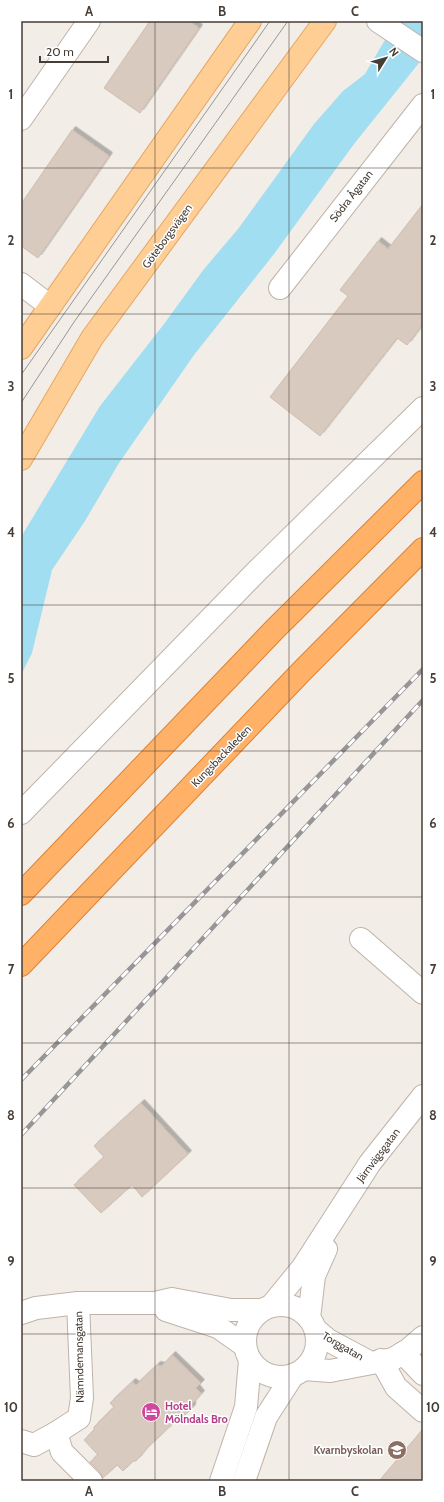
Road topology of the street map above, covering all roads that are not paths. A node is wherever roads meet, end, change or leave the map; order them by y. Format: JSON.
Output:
{"nodes":[{"id":1,"x":89,"y":21,"type":"edge"},
{"id":2,"x":250,"y":21,"type":"edge"},
{"id":3,"x":325,"y":21,"type":"edge"},
{"id":4,"x":379,"y":21,"type":"edge"},
{"id":5,"x":423,"y":52,"type":"edge"},
{"id":6,"x":423,"y":105,"type":"edge"},
{"id":7,"x":21,"y":119,"type":"edge"},
{"id":8,"x":21,"y":284,"type":"edge"},
{"id":9,"x":280,"y":288,"type":"dead end"},
{"id":10,"x":50,"y":306,"type":"junction"},
{"id":11,"x":21,"y":348,"type":"edge"},
{"id":12,"x":423,"y":408,"type":"edge"},
{"id":13,"x":21,"y":459,"type":"edge"},
{"id":14,"x":423,"y":482,"type":"edge"},
{"id":15,"x":423,"y":549,"type":"edge"},
{"id":16,"x":21,"y":813,"type":"edge"},
{"id":17,"x":21,"y":894,"type":"edge"},
{"id":18,"x":361,"y":939,"type":"dead end"},
{"id":19,"x":21,"y":965,"type":"edge"},
{"id":20,"x":423,"y":993,"type":"edge"},
{"id":21,"x":423,"y":1096,"type":"edge"},
{"id":22,"x":336,"y":1216,"type":"junction"},
{"id":23,"x":78,"y":1303,"type":"junction"},
{"id":24,"x":155,"y":1303,"type":"junction"},
{"id":25,"x":266,"y":1308,"type":"junction"},
{"id":26,"x":21,"y":1313,"type":"edge"},
{"id":27,"x":312,"y":1324,"type":"junction"},
{"id":28,"x":423,"y":1337,"type":"edge"},
{"id":29,"x":247,"y":1353,"type":"junction"},
{"id":30,"x":403,"y":1353,"type":"junction"},
{"id":31,"x":375,"y":1361,"type":"junction"},
{"id":32,"x":298,"y":1372,"type":"junction"},
{"id":33,"x":423,"y":1374,"type":"edge"},
{"id":34,"x":423,"y":1411,"type":"edge"},
{"id":35,"x":56,"y":1433,"type":"junction"},
{"id":36,"x":21,"y":1441,"type":"edge"},
{"id":37,"x":91,"y":1481,"type":"edge"},
{"id":38,"x":221,"y":1481,"type":"edge"},
{"id":39,"x":244,"y":1481,"type":"edge"}],
"edges":[{"from":1,"to":7,"type":"street"},
{"from":2,"to":10,"type":"main road"},
{"from":3,"to":13,"type":"main road","name":"Göteborgsvägen"},
{"from":4,"to":5,"type":"street"},
{"from":6,"to":9,"type":"street","name":"Södra Ågatan"},
{"from":8,"to":10,"type":"street"},
{"from":10,"to":11,"type":"main road"},
{"from":12,"to":16,"type":"street"},
{"from":14,"to":17,"type":"highway"},
{"from":15,"to":19,"type":"highway","name":"Kungsbackaleden"},
{"from":18,"to":20,"type":"street"},
{"from":21,"to":22,"type":"street","name":"Järnvägsgatan"},
{"from":22,"to":25,"type":"street","name":"Järnvägsgatan"},
{"from":22,"to":27,"type":"street","name":"Järnvägsgatan"},
{"from":23,"to":24,"type":"street","name":"Nämndemansgatan"},
{"from":23,"to":26,"type":"street","name":"Nämndemansgatan"},
{"from":23,"to":35,"type":"street","name":"Nämndemansgatan"},
{"from":24,"to":25,"type":"street","name":"Nämndemansgatan"},
{"from":24,"to":29,"type":"street"},
{"from":25,"to":27,"type":"street"},
{"from":25,"to":29,"type":"street"},
{"from":27,"to":31,"type":"street","name":"Torggatan"},
{"from":27,"to":32,"type":"street"},
{"from":28,"to":30,"type":"street","name":"Torggatan"},
{"from":29,"to":32,"type":"street"},
{"from":29,"to":38,"type":"street"},
{"from":30,"to":31,"type":"street","name":"Torggatan"},
{"from":30,"to":33,"type":"street"},
{"from":31,"to":32,"type":"street","name":"Torggatan"},
{"from":31,"to":34,"type":"street"},
{"from":32,"to":39,"type":"street"},
{"from":35,"to":36,"type":"street","name":"Nämndemansgatan"},
{"from":35,"to":37,"type":"street"}]}
